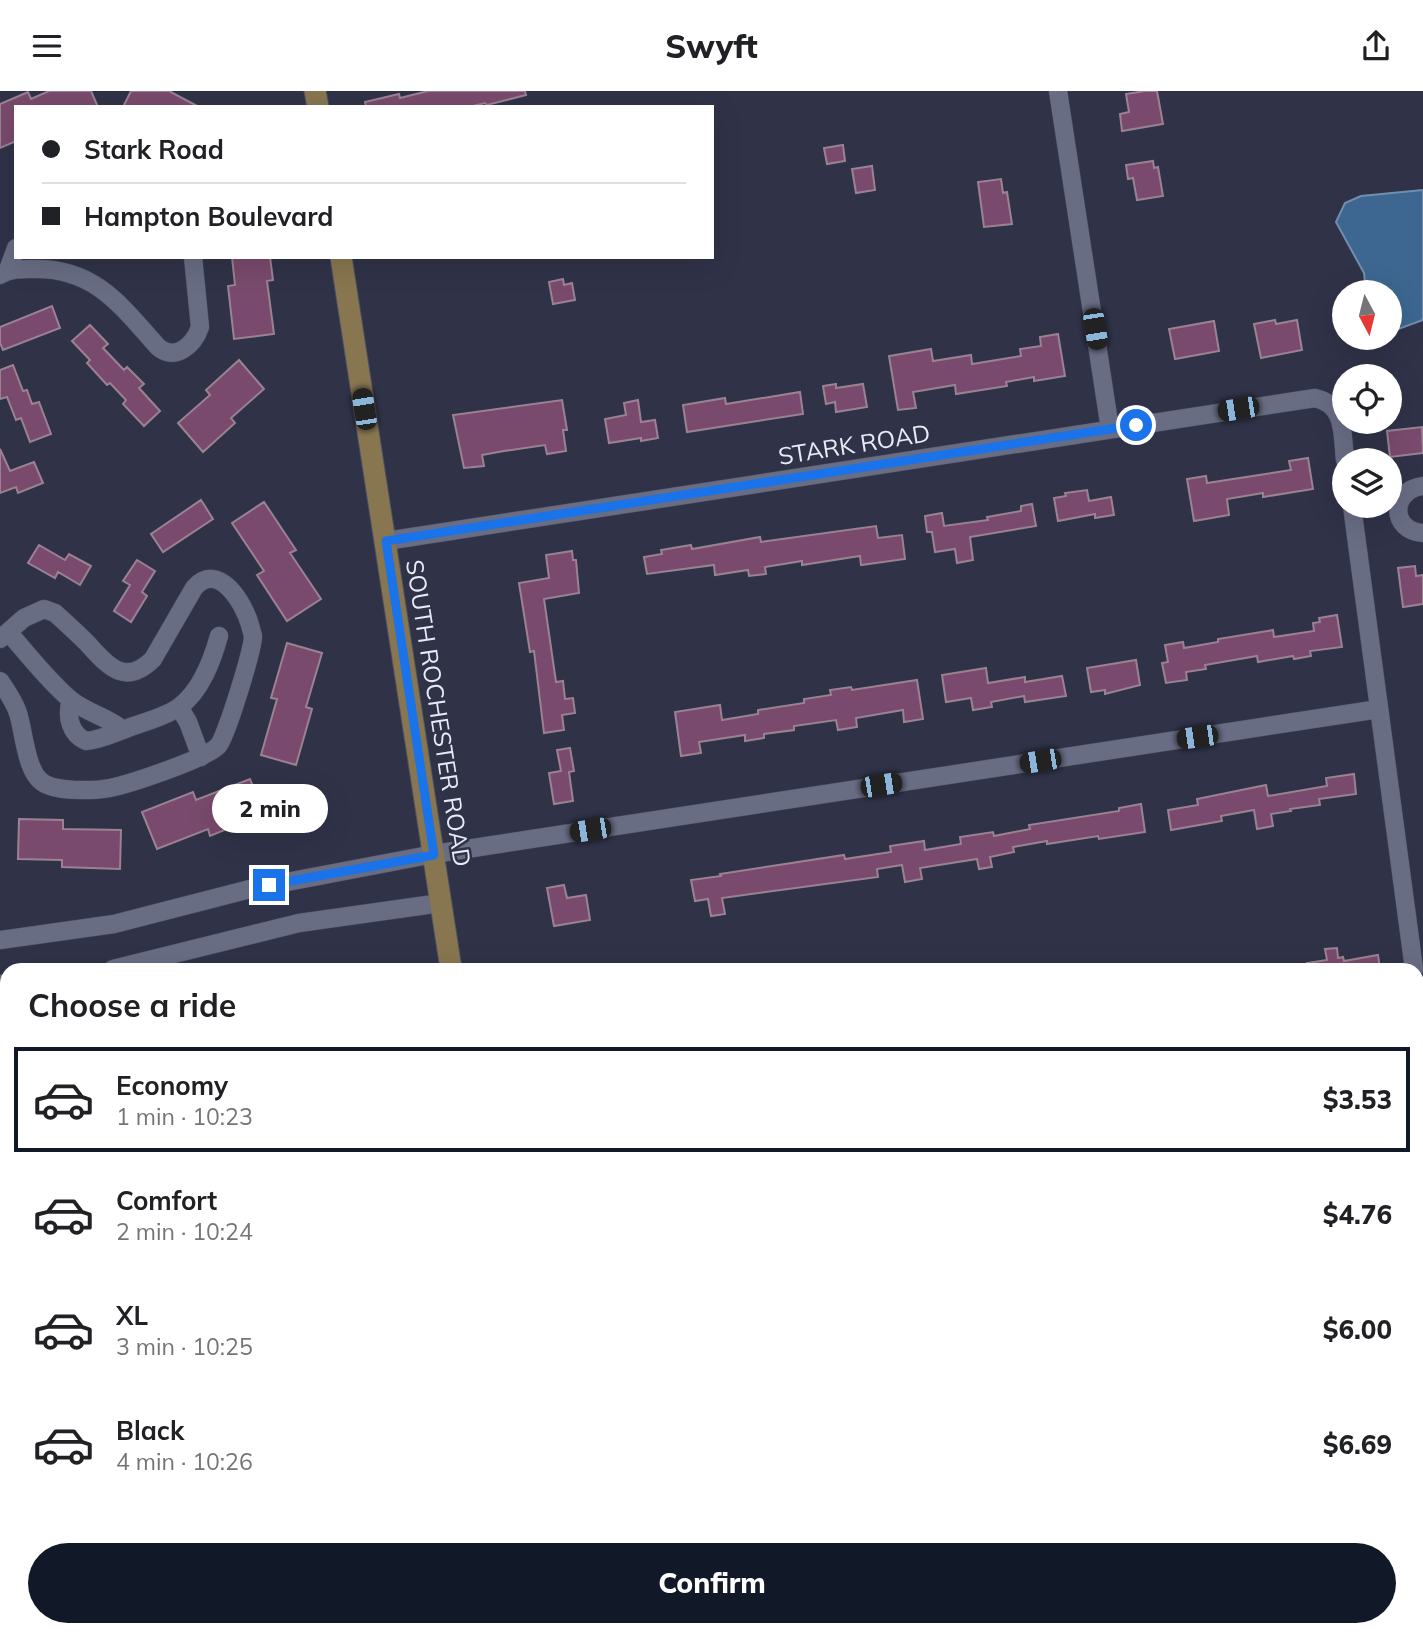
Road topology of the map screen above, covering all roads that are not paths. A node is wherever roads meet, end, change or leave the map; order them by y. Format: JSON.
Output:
{"nodes":[{"id":1,"x":1058,"y":91,"type":"edge"},
{"id":2,"x":14,"y":252,"type":"edge"},
{"id":3,"x":194,"y":259,"type":"edge"},
{"id":4,"x":341,"y":259,"type":"edge"},
{"id":5,"x":4,"y":272,"type":"edge"},
{"id":6,"x":1110,"y":429,"type":"junction"},
{"id":7,"x":1344,"y":448,"type":"edge"},
{"id":8,"x":1423,"y":487,"type":"edge"},
{"id":9,"x":1354,"y":518,"type":"edge"},
{"id":10,"x":1423,"y":533,"type":"edge"},
{"id":11,"x":386,"y":541,"type":"junction"},
{"id":12,"x":4,"y":636,"type":"edge"},
{"id":13,"x":219,"y":636,"type":"dead end"},
{"id":14,"x":0,"y":681,"type":"edge"},
{"id":15,"x":71,"y":700,"type":"junction"},
{"id":16,"x":179,"y":707,"type":"junction"},
{"id":17,"x":1379,"y":709,"type":"junction"},
{"id":18,"x":123,"y":730,"type":"junction"},
{"id":19,"x":201,"y":757,"type":"junction"},
{"id":20,"x":434,"y":855,"type":"junction"},
{"id":21,"x":441,"y":903,"type":"junction"},
{"id":22,"x":0,"y":940,"type":"edge"},
{"id":23,"x":137,"y":963,"type":"edge"},
{"id":24,"x":450,"y":963,"type":"edge"},
{"id":25,"x":1412,"y":963,"type":"edge"}],
"edges":[{"from":1,"to":6,"type":"street"},
{"from":2,"to":5,"type":"street"},
{"from":3,"to":5,"type":"street"},
{"from":4,"to":11,"type":"main road","name":"SOUTH ROCHESTER ROAD"},
{"from":6,"to":7,"type":"street","name":"STARK ROAD"},
{"from":6,"to":11,"type":"street","name":"STARK ROAD"},
{"from":8,"to":10,"type":"street"},
{"from":9,"to":17,"type":"street"},
{"from":11,"to":20,"type":"main road","name":"SOUTH ROCHESTER ROAD"},
{"from":12,"to":15,"type":"street"},
{"from":12,"to":19,"type":"street"},
{"from":13,"to":16,"type":"street"},
{"from":14,"to":19,"type":"street"},
{"from":15,"to":18,"type":"street"},
{"from":15,"to":18,"type":"street"},
{"from":16,"to":18,"type":"street"},
{"from":16,"to":19,"type":"street"},
{"from":17,"to":20,"type":"street"},
{"from":17,"to":25,"type":"street"},
{"from":20,"to":21,"type":"main road","name":"SOUTH ROCHESTER ROAD"},
{"from":20,"to":22,"type":"street"},
{"from":21,"to":23,"type":"street"},
{"from":21,"to":24,"type":"main road","name":"SOUTH ROCHESTER ROAD"}]}
